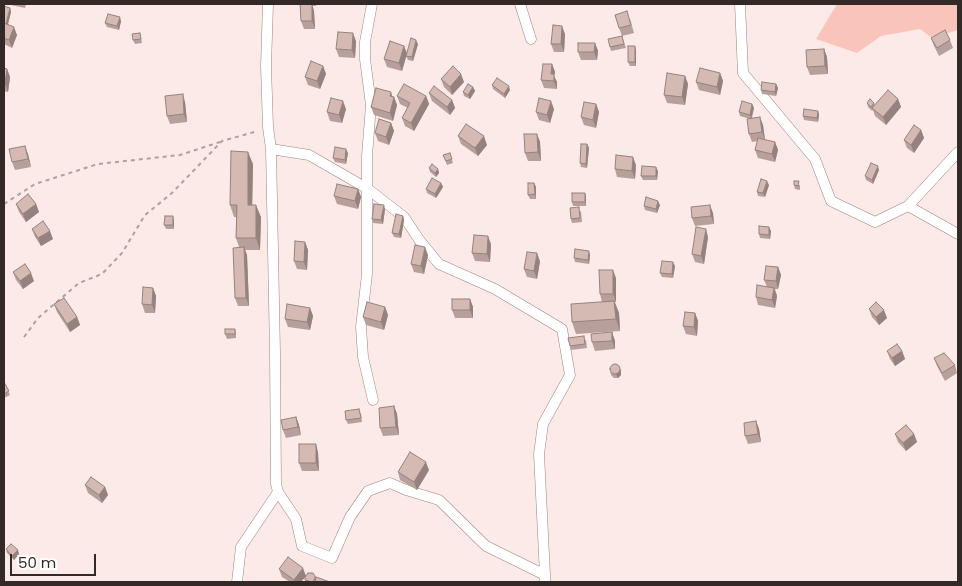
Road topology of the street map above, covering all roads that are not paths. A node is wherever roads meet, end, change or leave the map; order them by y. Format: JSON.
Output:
{"nodes":[{"id":1,"x":268,"y":4,"type":"edge"},
{"id":2,"x":372,"y":4,"type":"edge"},
{"id":3,"x":520,"y":4,"type":"edge"},
{"id":4,"x":740,"y":4,"type":"edge"},
{"id":5,"x":531,"y":39,"type":"dead end"},
{"id":6,"x":271,"y":149,"type":"junction"},
{"id":7,"x":958,"y":152,"type":"edge"},
{"id":8,"x":368,"y":189,"type":"junction"},
{"id":9,"x":908,"y":206,"type":"junction"},
{"id":10,"x":958,"y":234,"type":"edge"},
{"id":11,"x":373,"y":400,"type":"dead end"},
{"id":12,"x":278,"y":492,"type":"junction"},
{"id":13,"x":545,"y":578,"type":"edge"},
{"id":14,"x":236,"y":582,"type":"edge"}],
"edges":[{"from":1,"to":6,"type":"street"},
{"from":2,"to":8,"type":"street"},
{"from":3,"to":5,"type":"street"},
{"from":4,"to":9,"type":"street"},
{"from":6,"to":8,"type":"street"},
{"from":6,"to":12,"type":"street"},
{"from":7,"to":9,"type":"street"},
{"from":8,"to":11,"type":"street"},
{"from":8,"to":13,"type":"street"},
{"from":9,"to":10,"type":"street"},
{"from":12,"to":13,"type":"street"},
{"from":12,"to":14,"type":"street"}]}
